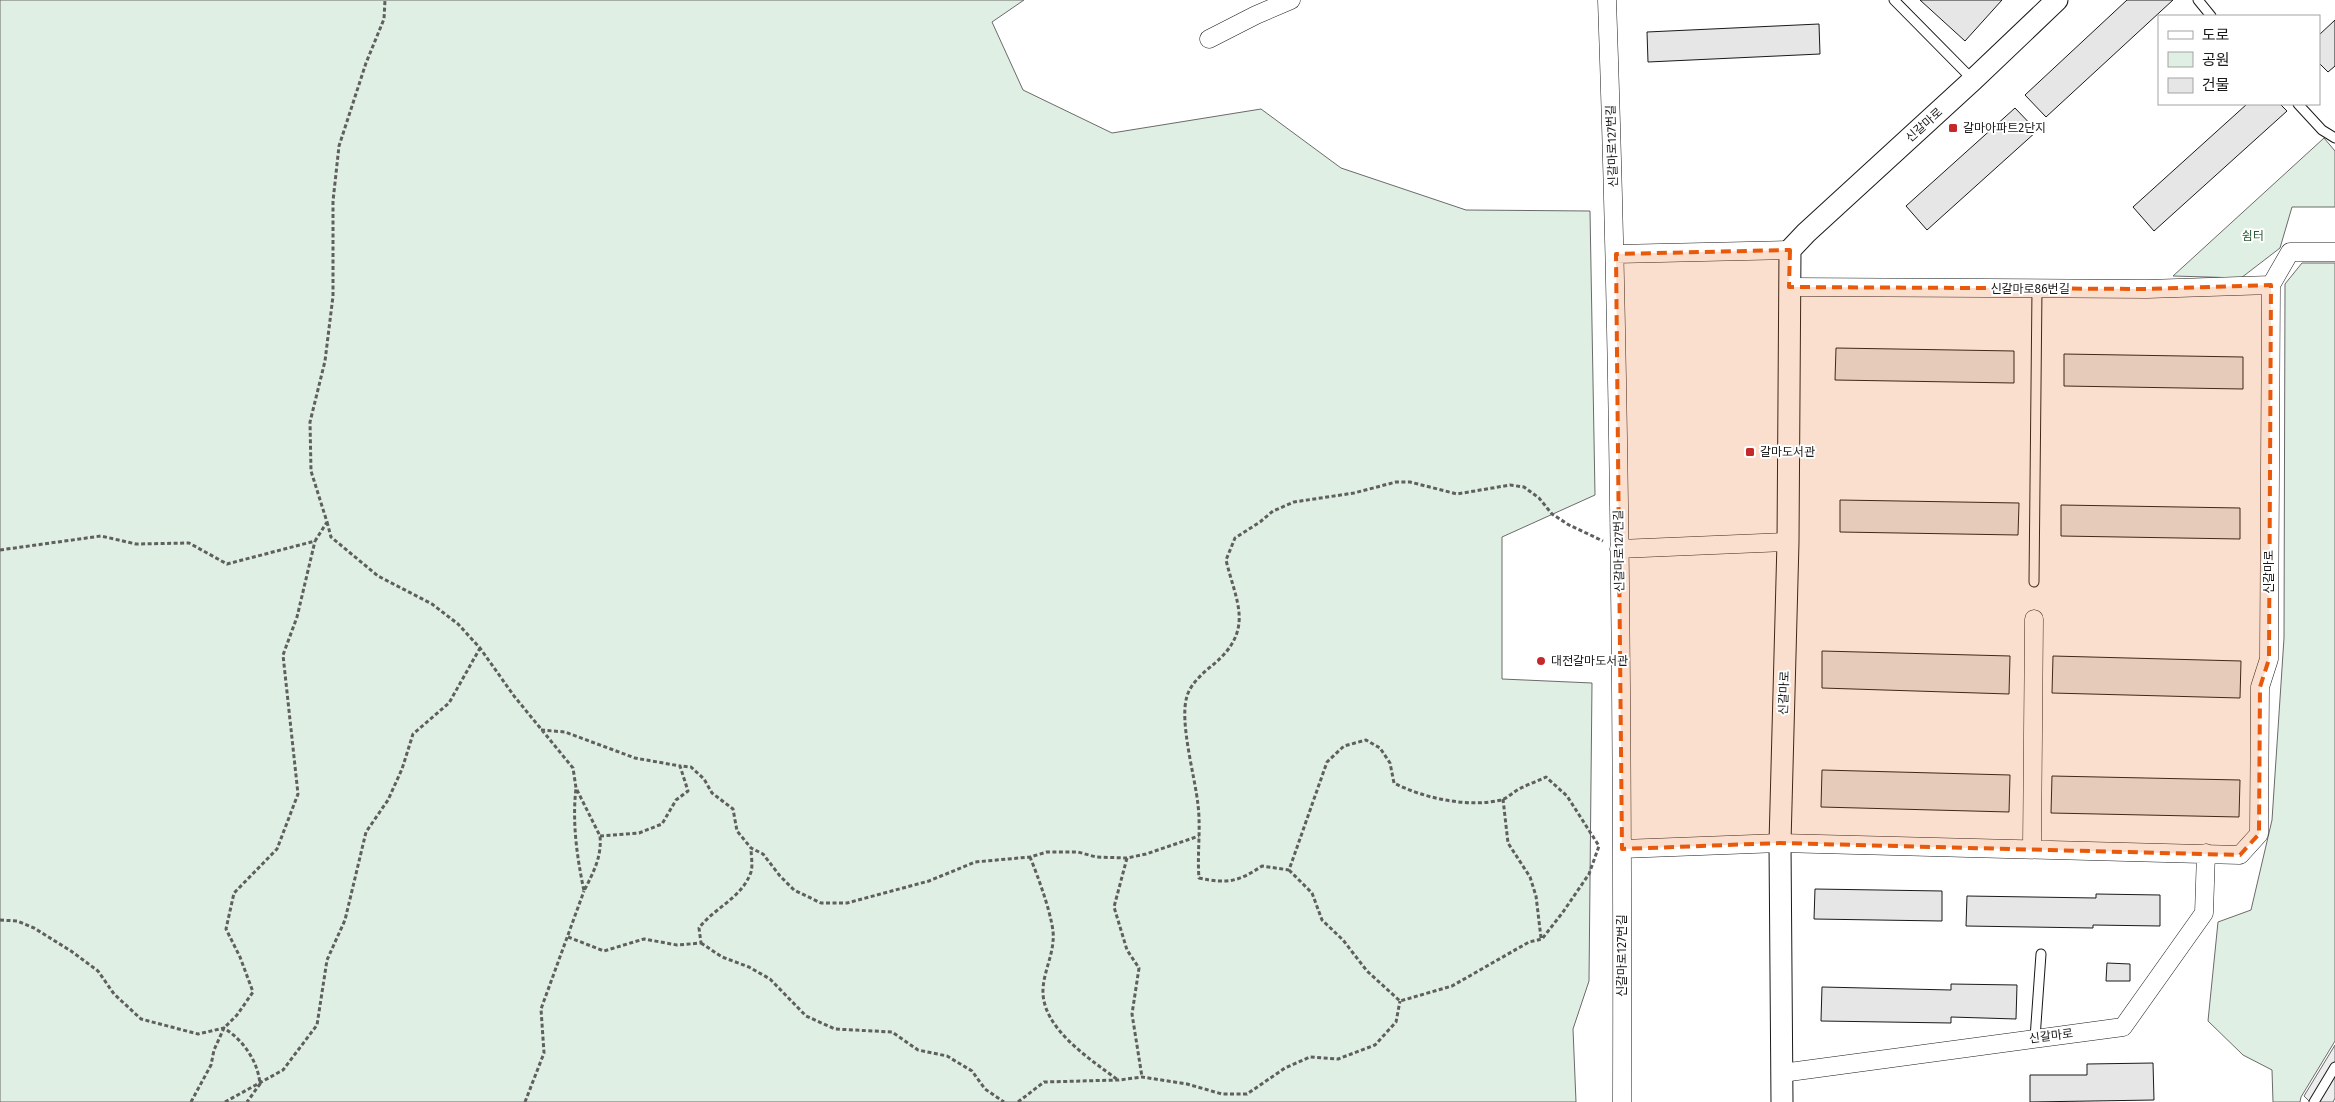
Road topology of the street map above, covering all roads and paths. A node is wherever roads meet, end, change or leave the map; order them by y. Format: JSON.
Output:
{"nodes":[{"id":1,"x":385,"y":0,"type":"edge"},
{"id":2,"x":1291,"y":0,"type":"edge"},
{"id":3,"x":1607,"y":0,"type":"edge"},
{"id":4,"x":1894,"y":0,"type":"edge"},
{"id":5,"x":2057,"y":0,"type":"edge"},
{"id":6,"x":2198,"y":0,"type":"edge"},
{"id":7,"x":2210,"y":15,"type":"edge"},
{"id":8,"x":1209,"y":39,"type":"dead end"},
{"id":9,"x":1973,"y":80,"type":"junction"},
{"id":10,"x":2299,"y":105,"type":"edge"},
{"id":11,"x":2335,"y":138,"type":"edge"},
{"id":12,"x":1790,"y":250,"type":"junction"},
{"id":13,"x":2335,"y":252,"type":"edge"},
{"id":14,"x":1616,"y":254,"type":"junction"},
{"id":15,"x":2271,"y":285,"type":"junction"},
{"id":16,"x":1789,"y":287,"type":"junction"},
{"id":17,"x":2037,"y":289,"type":"junction"},
{"id":18,"x":327,"y":522,"type":"junction"},
{"id":19,"x":314,"y":541,"type":"junction"},
{"id":20,"x":1788,"y":542,"type":"junction"},
{"id":21,"x":1619,"y":549,"type":"junction"},
{"id":22,"x":0,"y":550,"type":"edge"},
{"id":23,"x":2034,"y":582,"type":"dead end"},
{"id":24,"x":2034,"y":619,"type":"dead end"},
{"id":25,"x":480,"y":648,"type":"junction"},
{"id":26,"x":541,"y":730,"type":"junction"},
{"id":27,"x":680,"y":766,"type":"junction"},
{"id":28,"x":576,"y":788,"type":"junction"},
{"id":29,"x":1503,"y":799,"type":"junction"},
{"id":30,"x":600,"y":836,"type":"junction"},
{"id":31,"x":1200,"y":836,"type":"junction"},
{"id":32,"x":1780,"y":844,"type":"junction"},
{"id":33,"x":751,"y":848,"type":"junction"},
{"id":34,"x":1622,"y":849,"type":"junction"},
{"id":35,"x":2032,"y":849,"type":"junction"},
{"id":36,"x":2206,"y":853,"type":"junction"},
{"id":37,"x":1030,"y":857,"type":"junction"},
{"id":38,"x":1127,"y":858,"type":"junction"},
{"id":39,"x":1289,"y":870,"type":"junction"},
{"id":40,"x":584,"y":891,"type":"junction"},
{"id":41,"x":0,"y":920,"type":"edge"},
{"id":42,"x":568,"y":937,"type":"junction"},
{"id":43,"x":1542,"y":939,"type":"junction"},
{"id":44,"x":701,"y":943,"type":"junction"},
{"id":45,"x":2041,"y":954,"type":"dead end"},
{"id":46,"x":1400,"y":1000,"type":"junction"},
{"id":47,"x":224,"y":1028,"type":"junction"},
{"id":48,"x":2035,"y":1038,"type":"junction"},
{"id":49,"x":2335,"y":1067,"type":"edge"},
{"id":50,"x":1782,"y":1073,"type":"junction"},
{"id":51,"x":1142,"y":1077,"type":"junction"},
{"id":52,"x":1119,"y":1080,"type":"junction"},
{"id":53,"x":260,"y":1084,"type":"junction"},
{"id":54,"x":191,"y":1102,"type":"edge"},
{"id":55,"x":225,"y":1102,"type":"edge"},
{"id":56,"x":247,"y":1102,"type":"edge"},
{"id":57,"x":525,"y":1102,"type":"edge"},
{"id":58,"x":1004,"y":1102,"type":"edge"},
{"id":59,"x":1018,"y":1102,"type":"edge"},
{"id":60,"x":1622,"y":1102,"type":"edge"},
{"id":61,"x":1782,"y":1102,"type":"edge"},
{"id":62,"x":2314,"y":1102,"type":"edge"}],
"edges":[{"from":1,"to":18,"type":"path"},
{"from":2,"to":8,"type":"street"},
{"from":3,"to":14,"type":"street","name":"신갈마로127번길"},
{"from":4,"to":9,"type":"lane"},
{"from":5,"to":9,"type":"street","name":"신갈마로"},
{"from":6,"to":7,"type":"lane"},
{"from":9,"to":12,"type":"street","name":"신갈마로"},
{"from":10,"to":11,"type":"lane"},
{"from":12,"to":14,"type":"street"},
{"from":12,"to":16,"type":"street","name":"신갈마로"},
{"from":13,"to":15,"type":"street","name":"신갈마로"},
{"from":14,"to":21,"type":"street","name":"신갈마로127번길"},
{"from":15,"to":17,"type":"street","name":"신갈마로86번길"},
{"from":15,"to":36,"type":"street","name":"신갈마로"},
{"from":16,"to":17,"type":"street","name":"신갈마로86번길"},
{"from":16,"to":20,"type":"street","name":"신갈마로"},
{"from":17,"to":23,"type":"lane"},
{"from":18,"to":19,"type":"path"},
{"from":18,"to":25,"type":"path"},
{"from":19,"to":22,"type":"path"},
{"from":19,"to":47,"type":"path"},
{"from":20,"to":21,"type":"street"},
{"from":20,"to":32,"type":"street","name":"신갈마로"},
{"from":21,"to":31,"type":"path"},
{"from":21,"to":34,"type":"street","name":"신갈마로127번길"},
{"from":24,"to":35,"type":"street"},
{"from":25,"to":26,"type":"path"},
{"from":25,"to":53,"type":"path"},
{"from":26,"to":27,"type":"path"},
{"from":26,"to":28,"type":"path"},
{"from":27,"to":30,"type":"path"},
{"from":27,"to":33,"type":"path"},
{"from":28,"to":30,"type":"path"},
{"from":28,"to":40,"type":"path"},
{"from":29,"to":39,"type":"path"},
{"from":29,"to":43,"type":"path"},
{"from":29,"to":43,"type":"path"},
{"from":30,"to":40,"type":"path"},
{"from":31,"to":38,"type":"path"},
{"from":31,"to":39,"type":"path"},
{"from":32,"to":34,"type":"street","name":"신갈마로"},
{"from":32,"to":35,"type":"street","name":"신갈마로"},
{"from":32,"to":50,"type":"street","name":"신갈마로"},
{"from":33,"to":37,"type":"path"},
{"from":33,"to":44,"type":"path"},
{"from":34,"to":60,"type":"street","name":"신갈마로127번길"},
{"from":35,"to":36,"type":"street","name":"신갈마로"},
{"from":36,"to":48,"type":"street","name":"신갈마로"},
{"from":37,"to":38,"type":"path"},
{"from":37,"to":52,"type":"path"},
{"from":38,"to":51,"type":"path"},
{"from":39,"to":46,"type":"path"},
{"from":40,"to":42,"type":"path"},
{"from":41,"to":47,"type":"path"},
{"from":42,"to":44,"type":"path"},
{"from":42,"to":57,"type":"path"},
{"from":43,"to":46,"type":"path"},
{"from":44,"to":58,"type":"path"},
{"from":45,"to":48,"type":"lane"},
{"from":46,"to":51,"type":"path"},
{"from":47,"to":53,"type":"path"},
{"from":47,"to":54,"type":"path"},
{"from":48,"to":50,"type":"street","name":"신갈마로"},
{"from":49,"to":62,"type":"lane"},
{"from":50,"to":61,"type":"street","name":"신갈마로"},
{"from":51,"to":52,"type":"path"},
{"from":52,"to":59,"type":"path"},
{"from":53,"to":55,"type":"path"},
{"from":53,"to":56,"type":"path"}]}
